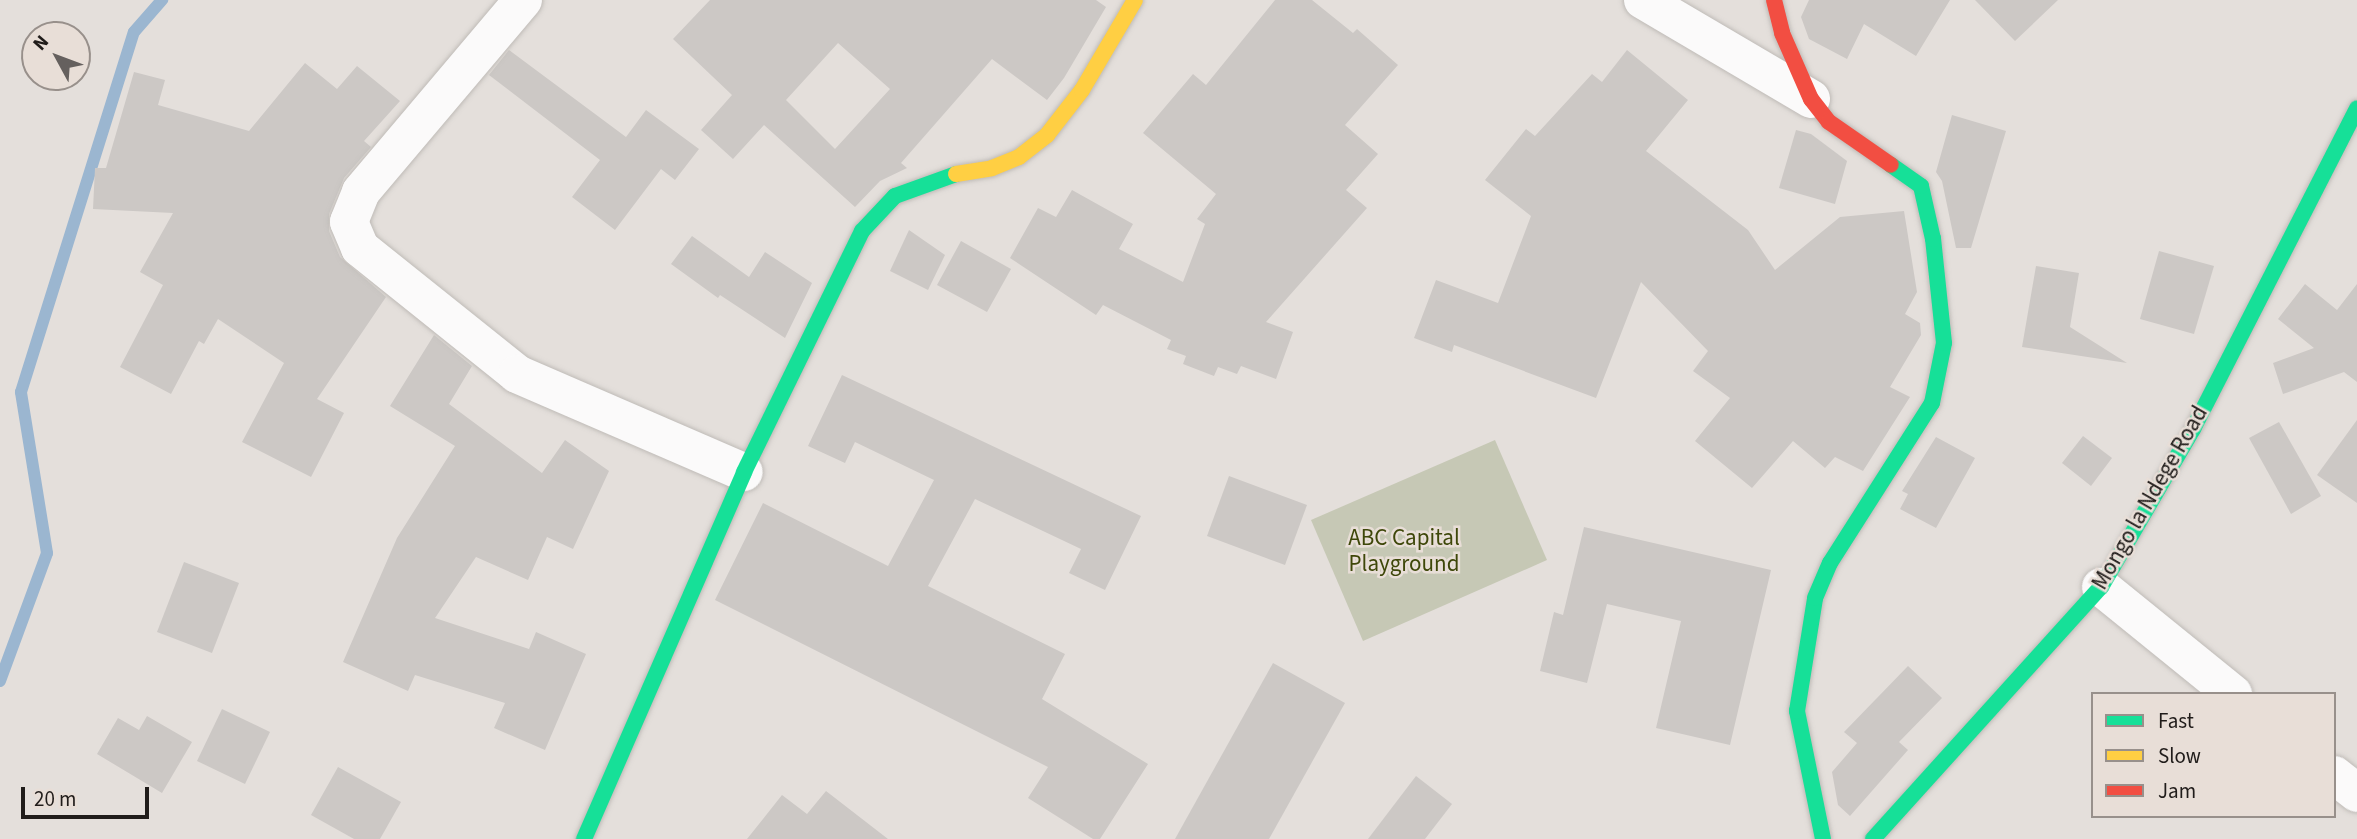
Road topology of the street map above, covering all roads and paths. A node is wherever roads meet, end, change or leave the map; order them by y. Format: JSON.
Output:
{"nodes":[{"id":1,"x":523,"y":0,"type":"edge"},
{"id":2,"x":1135,"y":0,"type":"edge"},
{"id":3,"x":1643,"y":0,"type":"edge"},
{"id":4,"x":1774,"y":0,"type":"edge"},
{"id":5,"x":1811,"y":99,"type":"junction"},
{"id":6,"x":2357,"y":109,"type":"edge"},
{"id":7,"x":744,"y":472,"type":"junction"},
{"id":8,"x":2101,"y":587,"type":"junction"},
{"id":9,"x":2231,"y":692,"type":"edge"},
{"id":10,"x":2336,"y":777,"type":"edge"},
{"id":11,"x":2357,"y":793,"type":"edge"},
{"id":12,"x":584,"y":839,"type":"edge"},
{"id":13,"x":1823,"y":839,"type":"edge"},
{"id":14,"x":1873,"y":839,"type":"edge"}],
"edges":[{"from":1,"to":7,"type":"street"},
{"from":2,"to":7,"type":"street"},
{"from":3,"to":5,"type":"street"},
{"from":4,"to":5,"type":"street"},
{"from":5,"to":13,"type":"street"},
{"from":6,"to":8,"type":"street","name":"Mongo la Ndege Road"},
{"from":7,"to":12,"type":"street"},
{"from":8,"to":9,"type":"street"},
{"from":8,"to":14,"type":"street","name":"Mongo la Ndege Road"},
{"from":10,"to":11,"type":"street"}]}
